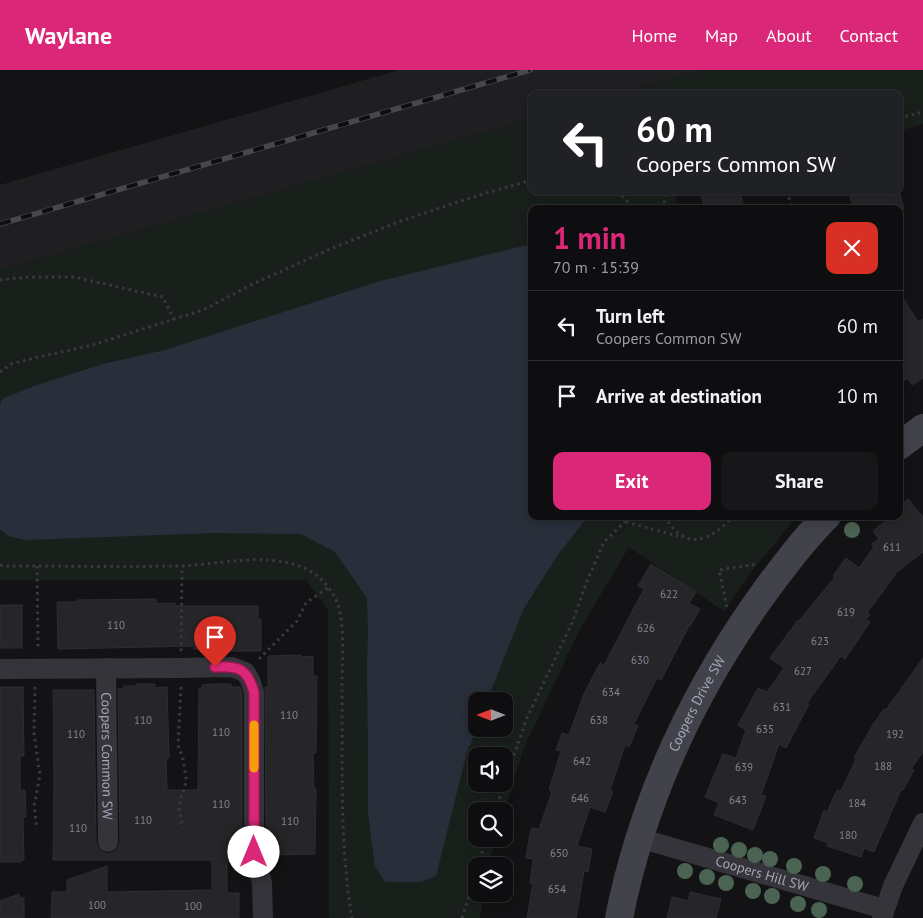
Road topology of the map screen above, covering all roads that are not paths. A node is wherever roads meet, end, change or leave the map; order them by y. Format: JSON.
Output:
{"nodes":[{"id":1,"x":923,"y":428,"type":"edge"},
{"id":2,"x":903,"y":443,"type":"edge"},
{"id":3,"x":823,"y":520,"type":"edge"},
{"id":4,"x":106,"y":668,"type":"junction"},
{"id":5,"x":0,"y":669,"type":"edge"},
{"id":6,"x":923,"y":823,"type":"edge"},
{"id":7,"x":639,"y":838,"type":"junction"},
{"id":8,"x":108,"y":842,"type":"dead end"},
{"id":9,"x":883,"y":914,"type":"edge"},
{"id":10,"x":263,"y":918,"type":"edge"},
{"id":11,"x":619,"y":918,"type":"edge"}],
"edges":[{"from":1,"to":2,"type":"street"},
{"from":3,"to":7,"type":"street","name":"Coopers Drive SW"},
{"from":4,"to":5,"type":"street"},
{"from":4,"to":8,"type":"street","name":"Coopers Common SW"},
{"from":4,"to":10,"type":"street"},
{"from":6,"to":9,"type":"street","name":"Coopers Hill SW"},
{"from":7,"to":9,"type":"street","name":"Coopers Hill SW"},
{"from":7,"to":11,"type":"street","name":"Coopers Drive SW"}]}
